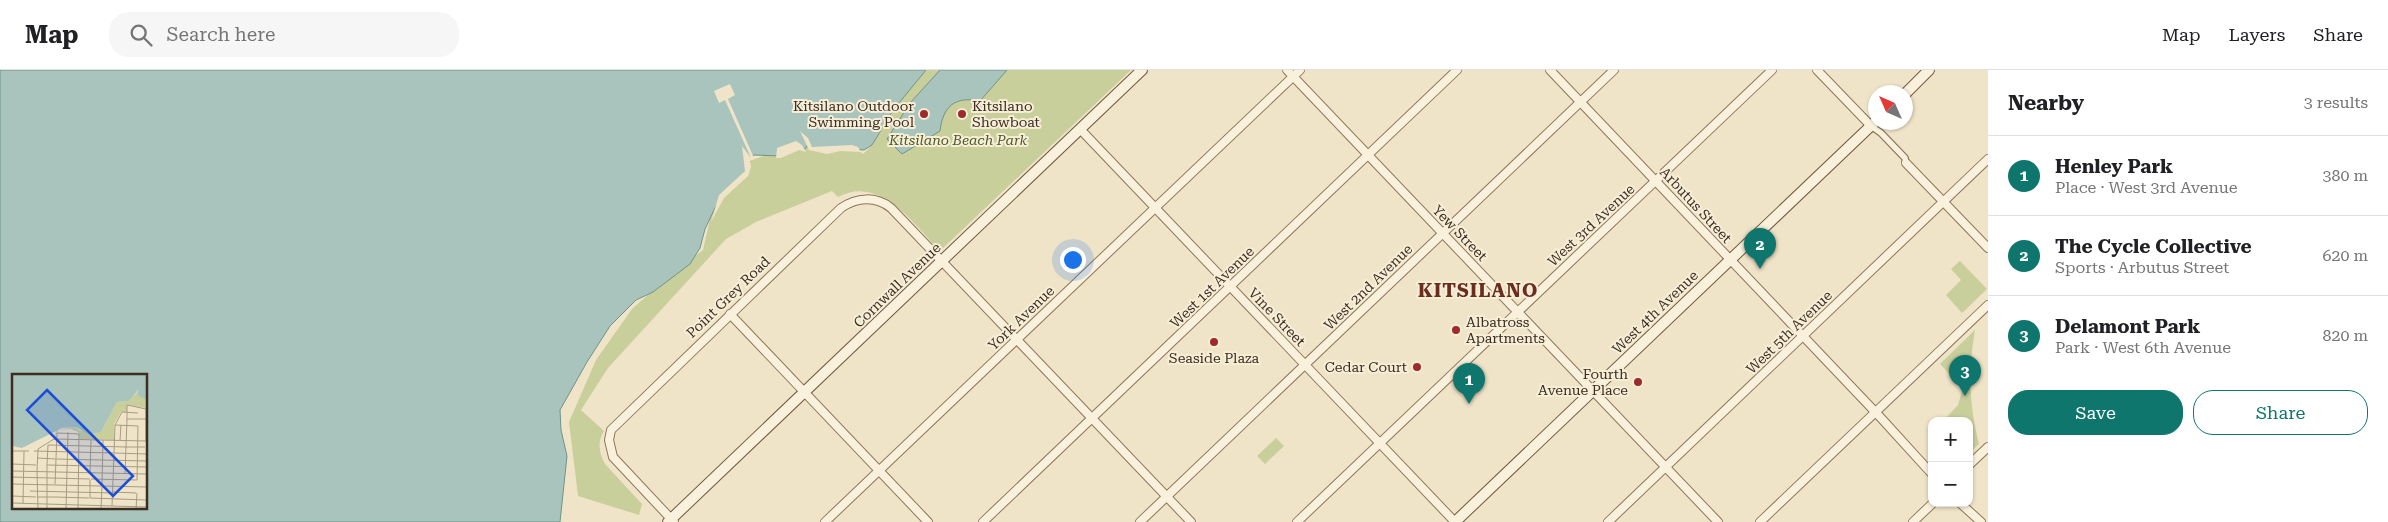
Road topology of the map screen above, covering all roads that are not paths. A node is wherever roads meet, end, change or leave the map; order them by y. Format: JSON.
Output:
{"nodes":[{"id":1,"x":1142,"y":70,"type":"edge"},
{"id":2,"x":1300,"y":70,"type":"edge"},
{"id":3,"x":1457,"y":70,"type":"edge"},
{"id":4,"x":1550,"y":70,"type":"edge"},
{"id":5,"x":1614,"y":70,"type":"edge"},
{"id":6,"x":1772,"y":70,"type":"edge"},
{"id":7,"x":1817,"y":70,"type":"edge"},
{"id":8,"x":1929,"y":70,"type":"edge"},
{"id":9,"x":1290,"y":73,"type":"edge"},
{"id":10,"x":1913,"y":85,"type":"edge"},
{"id":11,"x":1580,"y":102,"type":"junction"},
{"id":12,"x":1868,"y":119,"type":"edge"},
{"id":13,"x":1080,"y":129,"type":"junction"},
{"id":14,"x":1868,"y":129,"type":"edge"},
{"id":15,"x":1878,"y":130,"type":"edge"},
{"id":16,"x":1368,"y":155,"type":"junction"},
{"id":17,"x":1988,"y":159,"type":"edge"},
{"id":18,"x":1906,"y":163,"type":"joint"},
{"id":19,"x":1656,"y":181,"type":"junction"},
{"id":20,"x":1943,"y":202,"type":"junction"},
{"id":21,"x":1155,"y":207,"type":"junction"},
{"id":22,"x":1442,"y":233,"type":"junction"},
{"id":23,"x":1988,"y":248,"type":"edge"},
{"id":24,"x":1730,"y":260,"type":"junction"},
{"id":25,"x":942,"y":261,"type":"junction"},
{"id":26,"x":1231,"y":287,"type":"junction"},
{"id":27,"x":1988,"y":305,"type":"edge"},
{"id":28,"x":1518,"y":312,"type":"junction"},
{"id":29,"x":730,"y":314,"type":"junction"},
{"id":30,"x":1803,"y":335,"type":"junction"},
{"id":31,"x":1017,"y":340,"type":"junction"},
{"id":32,"x":1304,"y":364,"type":"junction"},
{"id":33,"x":1592,"y":391,"type":"junction"},
{"id":34,"x":805,"y":392,"type":"junction"},
{"id":35,"x":1876,"y":412,"type":"junction"},
{"id":36,"x":1092,"y":418,"type":"junction"},
{"id":37,"x":1380,"y":443,"type":"junction"},
{"id":38,"x":1988,"y":447,"type":"edge"},
{"id":39,"x":1972,"y":462,"type":"edge"},
{"id":40,"x":1928,"y":466,"type":"edge"},
{"id":41,"x":1665,"y":467,"type":"junction"},
{"id":42,"x":878,"y":471,"type":"junction"},
{"id":43,"x":1167,"y":497,"type":"junction"},
{"id":44,"x":1929,"y":507,"type":"edge"},
{"id":45,"x":1967,"y":507,"type":"edge"},
{"id":46,"x":671,"y":521,"type":"edge"},
{"id":47,"x":825,"y":522,"type":"edge"},
{"id":48,"x":928,"y":522,"type":"edge"},
{"id":49,"x":983,"y":522,"type":"edge"},
{"id":50,"x":1140,"y":522,"type":"edge"},
{"id":51,"x":1190,"y":522,"type":"edge"},
{"id":52,"x":1297,"y":522,"type":"edge"},
{"id":53,"x":1455,"y":522,"type":"edge"},
{"id":54,"x":1608,"y":522,"type":"edge"},
{"id":55,"x":1718,"y":522,"type":"edge"},
{"id":56,"x":1760,"y":522,"type":"edge"},
{"id":57,"x":1913,"y":522,"type":"edge"},
{"id":58,"x":1981,"y":522,"type":"edge"}],
"edges":[{"from":1,"to":13,"type":"main road","name":"Cornwall Avenue"},
{"from":2,"to":9,"type":"street","name":"York Avenue"},
{"from":3,"to":16,"type":"street","name":"West 1st Avenue"},
{"from":4,"to":11,"type":"street","name":"Arbutus Street"},
{"from":5,"to":11,"type":"street","name":"West 2nd Avenue"},
{"from":6,"to":19,"type":"street","name":"West 3rd Avenue"},
{"from":7,"to":12,"type":"street"},
{"from":8,"to":10,"type":"main road"},
{"from":9,"to":16,"type":"street","name":"Yew Street"},
{"from":9,"to":21,"type":"street","name":"York Avenue"},
{"from":11,"to":19,"type":"street","name":"Arbutus Street"},
{"from":11,"to":22,"type":"street","name":"West 2nd Avenue"},
{"from":13,"to":21,"type":"street","name":"Vine Street"},
{"from":13,"to":25,"type":"main road","name":"Cornwall Avenue"},
{"from":14,"to":24,"type":"main road","name":"West 4th Avenue"},
{"from":15,"to":18,"type":"street"},
{"from":16,"to":22,"type":"street","name":"Yew Street"},
{"from":16,"to":26,"type":"street","name":"West 1st Avenue"},
{"from":17,"to":20,"type":"street","name":"West 5th Avenue"},
{"from":18,"to":20,"type":"street"},
{"from":19,"to":24,"type":"street","name":"Arbutus Street"},
{"from":19,"to":28,"type":"street","name":"West 3rd Avenue"},
{"from":20,"to":23,"type":"street"},
{"from":20,"to":30,"type":"street","name":"West 5th Avenue"},
{"from":21,"to":26,"type":"street","name":"Vine Street"},
{"from":21,"to":31,"type":"street","name":"York Avenue"},
{"from":22,"to":28,"type":"street","name":"Yew Street"},
{"from":22,"to":32,"type":"street","name":"West 2nd Avenue"},
{"from":24,"to":30,"type":"street","name":"Arbutus Street"},
{"from":24,"to":33,"type":"main road","name":"West 4th Avenue"},
{"from":25,"to":29,"type":"street","name":"Point Grey Road"},
{"from":25,"to":31,"type":"street"},
{"from":25,"to":34,"type":"main road","name":"Cornwall Avenue"},
{"from":26,"to":32,"type":"street","name":"Vine Street"},
{"from":26,"to":36,"type":"street","name":"West 1st Avenue"},
{"from":27,"to":35,"type":"street"},
{"from":28,"to":33,"type":"street","name":"Yew Street"},
{"from":28,"to":37,"type":"street","name":"West 3rd Avenue"},
{"from":29,"to":34,"type":"street"},
{"from":29,"to":46,"type":"street","name":"Point Grey Road"},
{"from":30,"to":35,"type":"street","name":"Arbutus Street"},
{"from":30,"to":41,"type":"street","name":"West 5th Avenue"},
{"from":31,"to":36,"type":"street"},
{"from":31,"to":42,"type":"street","name":"York Avenue"},
{"from":32,"to":37,"type":"street","name":"Vine Street"},
{"from":32,"to":43,"type":"street","name":"West 2nd Avenue"},
{"from":33,"to":41,"type":"street","name":"Yew Street"},
{"from":33,"to":53,"type":"main road","name":"West 4th Avenue"},
{"from":34,"to":42,"type":"street"},
{"from":34,"to":46,"type":"main road","name":"Cornwall Avenue"},
{"from":35,"to":40,"type":"street","name":"Arbutus Street"},
{"from":35,"to":56,"type":"street"},
{"from":36,"to":43,"type":"street"},
{"from":36,"to":49,"type":"street","name":"West 1st Avenue"},
{"from":37,"to":52,"type":"street","name":"West 3rd Avenue"},
{"from":37,"to":53,"type":"street","name":"Vine Street"},
{"from":38,"to":39,"type":"street"},
{"from":41,"to":54,"type":"street","name":"West 5th Avenue"},
{"from":41,"to":55,"type":"street","name":"Yew Street"},
{"from":42,"to":47,"type":"street","name":"York Avenue"},
{"from":42,"to":48,"type":"street"},
{"from":43,"to":50,"type":"street","name":"West 2nd Avenue"},
{"from":43,"to":51,"type":"street"},
{"from":44,"to":57,"type":"street"},
{"from":45,"to":58,"type":"street"}]}
